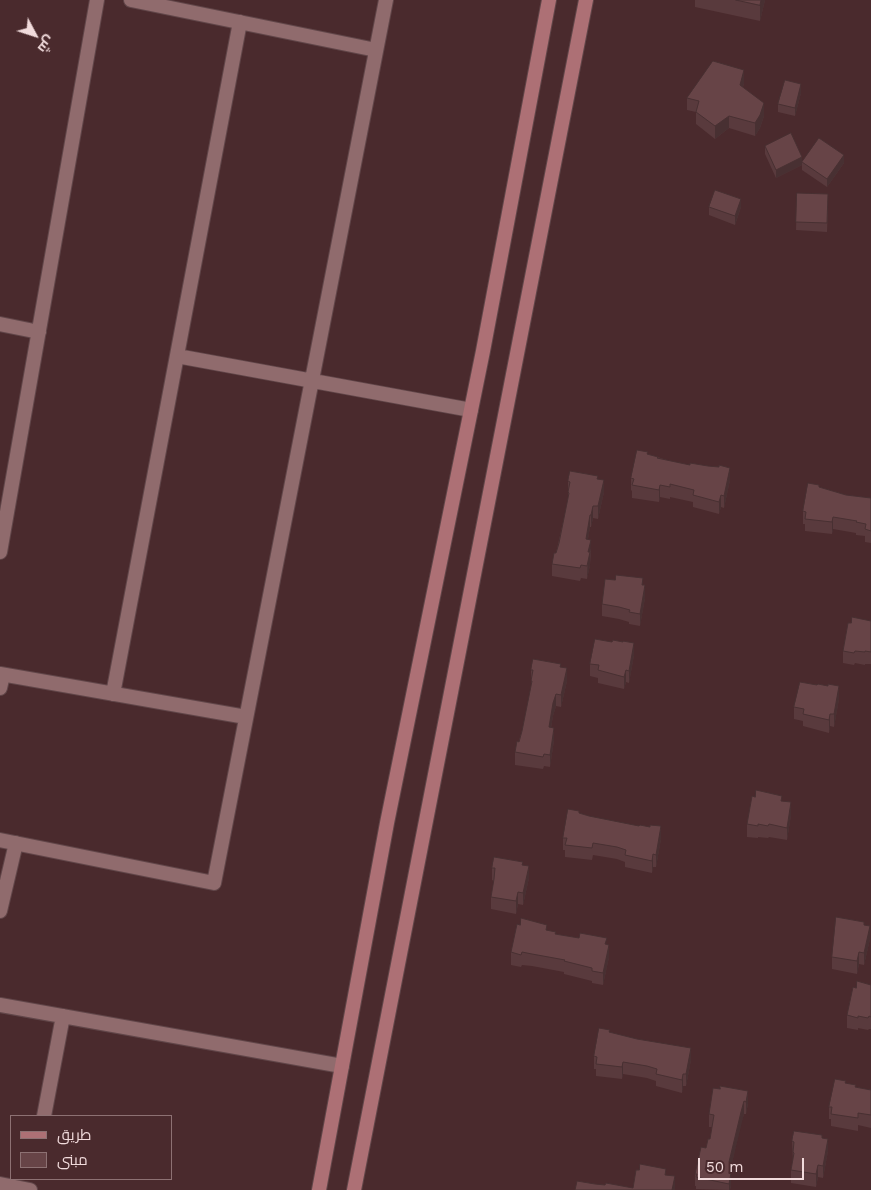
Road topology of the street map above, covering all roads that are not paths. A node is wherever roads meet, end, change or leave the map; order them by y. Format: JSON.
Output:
{"nodes":[{"id":1,"x":98,"y":0,"type":"edge"},
{"id":2,"x":133,"y":0,"type":"edge"},
{"id":3,"x":386,"y":0,"type":"edge"},
{"id":4,"x":549,"y":0,"type":"edge"},
{"id":5,"x":586,"y":0,"type":"edge"},
{"id":6,"x":240,"y":22,"type":"junction"},
{"id":7,"x":376,"y":50,"type":"junction"},
{"id":8,"x":0,"y":324,"type":"edge"},
{"id":9,"x":39,"y":332,"type":"junction"},
{"id":10,"x":177,"y":356,"type":"junction"},
{"id":11,"x":312,"y":381,"type":"junction"},
{"id":12,"x":471,"y":410,"type":"junction"},
{"id":13,"x":0,"y":552,"type":"edge"},
{"id":14,"x":1,"y":679,"type":"edge"},
{"id":15,"x":113,"y":694,"type":"junction"},
{"id":16,"x":246,"y":717,"type":"junction"},
{"id":17,"x":0,"y":840,"type":"edge"},
{"id":18,"x":16,"y":843,"type":"junction"},
{"id":19,"x":0,"y":910,"type":"edge"},
{"id":20,"x":0,"y":1005,"type":"edge"},
{"id":21,"x":63,"y":1016,"type":"junction"},
{"id":22,"x":342,"y":1066,"type":"junction"},
{"id":23,"x":44,"y":1115,"type":"edge"},
{"id":24,"x":0,"y":1184,"type":"edge"},
{"id":25,"x":30,"y":1190,"type":"edge"},
{"id":26,"x":319,"y":1190,"type":"edge"},
{"id":27,"x":354,"y":1190,"type":"edge"}],
"edges":[{"from":1,"to":9,"type":"street"},
{"from":2,"to":6,"type":"street"},
{"from":3,"to":7,"type":"street"},
{"from":4,"to":12,"type":"main road"},
{"from":5,"to":27,"type":"main road"},
{"from":6,"to":7,"type":"street"},
{"from":6,"to":10,"type":"street"},
{"from":7,"to":11,"type":"street"},
{"from":8,"to":9,"type":"street"},
{"from":9,"to":13,"type":"street"},
{"from":10,"to":11,"type":"street"},
{"from":10,"to":15,"type":"street"},
{"from":11,"to":12,"type":"street"},
{"from":11,"to":16,"type":"street"},
{"from":12,"to":22,"type":"main road"},
{"from":14,"to":15,"type":"street"},
{"from":15,"to":16,"type":"street"},
{"from":16,"to":18,"type":"street"},
{"from":17,"to":18,"type":"street"},
{"from":18,"to":19,"type":"street"},
{"from":20,"to":21,"type":"street"},
{"from":21,"to":22,"type":"street"},
{"from":21,"to":23,"type":"street"},
{"from":22,"to":26,"type":"main road"},
{"from":24,"to":25,"type":"street"}]}
